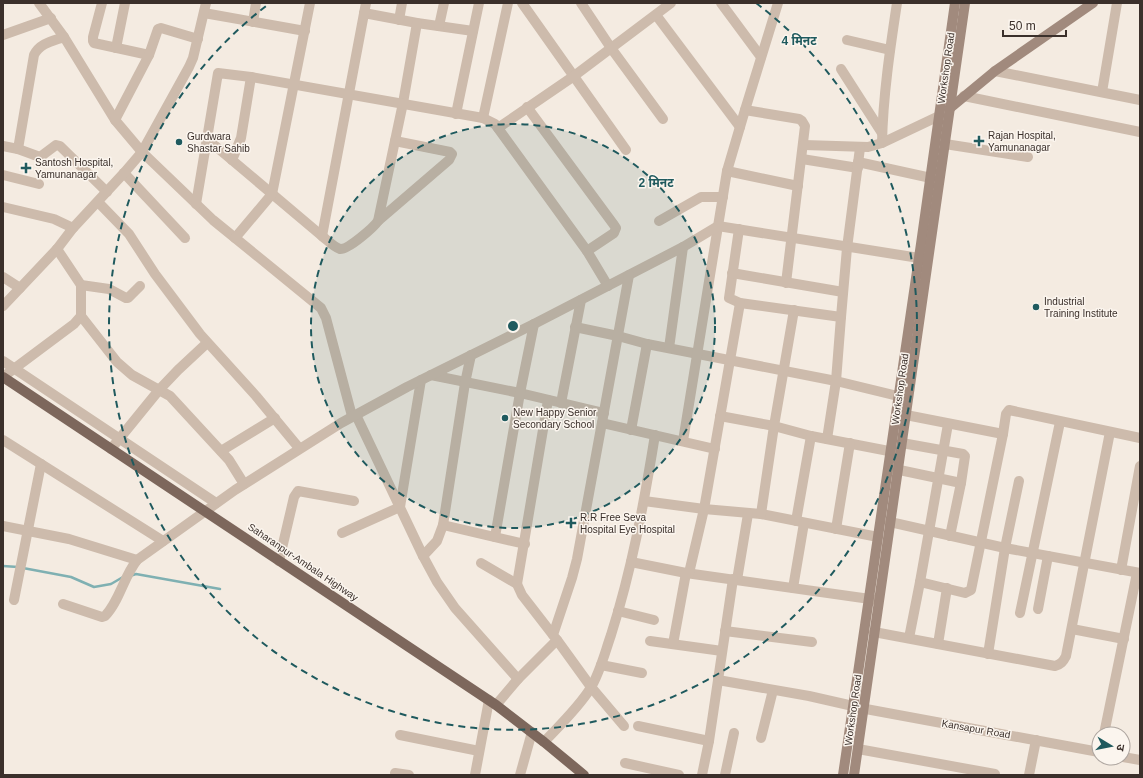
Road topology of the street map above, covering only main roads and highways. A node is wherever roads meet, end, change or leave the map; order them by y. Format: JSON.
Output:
{"nodes":[{"id":1,"x":955,"y":3,"type":"edge"},
{"id":2,"x":965,"y":3,"type":"edge"},
{"id":3,"x":1093,"y":3,"type":"edge"},
{"id":4,"x":950,"y":108,"type":"junction"},
{"id":5,"x":939,"y":116,"type":"junction"},
{"id":6,"x":3,"y":377,"type":"edge"},
{"id":7,"x":904,"y":397,"type":"junction"},
{"id":8,"x":898,"y":449,"type":"junction"},
{"id":9,"x":893,"y":469,"type":"junction"},
{"id":10,"x":874,"y":600,"type":"junction"},
{"id":11,"x":584,"y":775,"type":"edge"},
{"id":12,"x":843,"y":775,"type":"edge"},
{"id":13,"x":854,"y":775,"type":"edge"}],
"edges":[{"from":1,"to":5,"type":"main road","name":"Workshop Road"},
{"from":2,"to":4,"type":"main road","name":"Workshop Road"},
{"from":3,"to":4,"type":"main road"},
{"from":4,"to":5,"type":"main road"},
{"from":4,"to":7,"type":"main road","name":"Workshop Road"},
{"from":5,"to":7,"type":"main road","name":"Workshop Road"},
{"from":6,"to":11,"type":"main road","name":"Saharanpur-Ambala Highway"},
{"from":7,"to":8,"type":"main road","name":"Workshop Road"},
{"from":7,"to":8,"type":"main road","name":"Workshop Road"},
{"from":8,"to":9,"type":"main road","name":"Workshop Road"},
{"from":9,"to":10,"type":"main road","name":"Workshop Road"},
{"from":9,"to":10,"type":"main road","name":"Workshop Road"},
{"from":10,"to":12,"type":"main road","name":"Workshop Road"},
{"from":10,"to":13,"type":"main road","name":"Workshop Road"}]}
